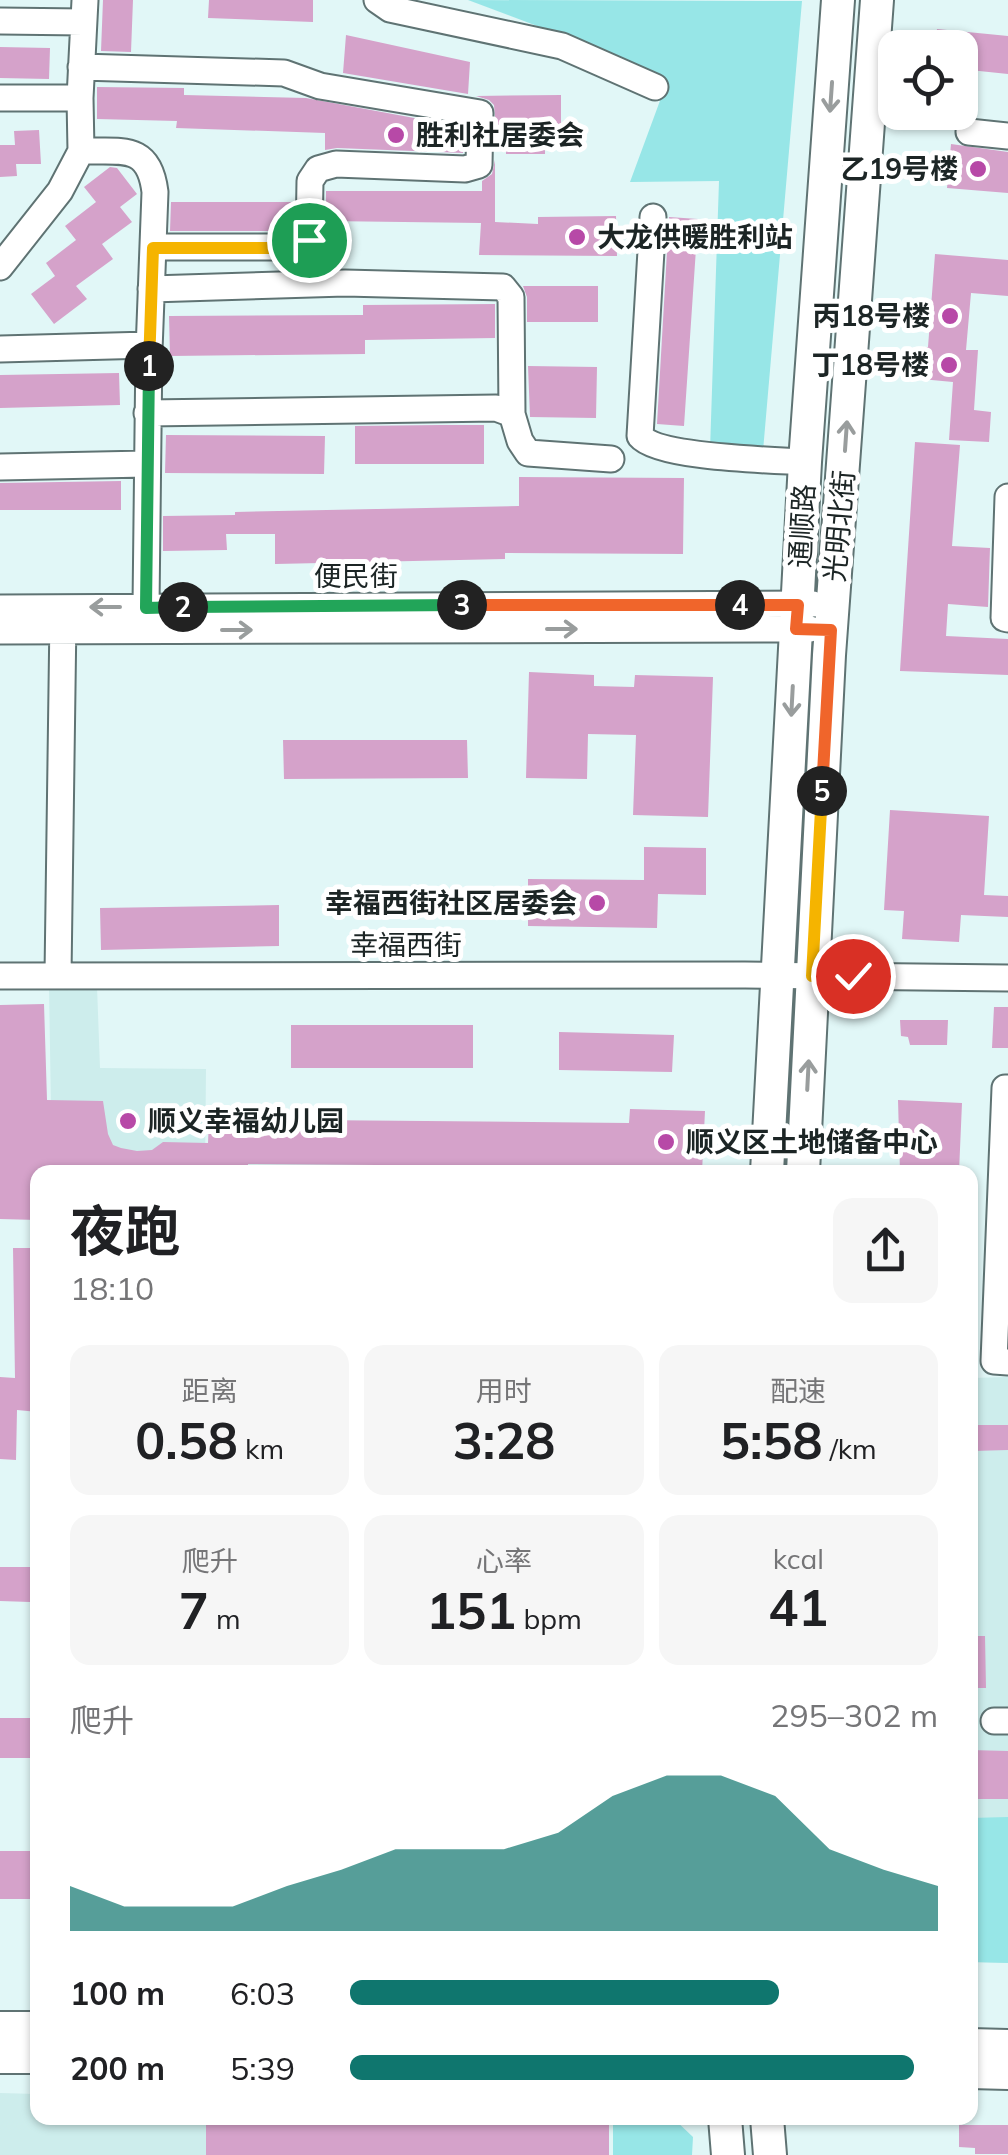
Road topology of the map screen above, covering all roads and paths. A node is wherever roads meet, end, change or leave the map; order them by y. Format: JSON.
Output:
{"nodes":[{"id":1,"x":377,"y":0,"type":"edge"},
{"id":2,"x":838,"y":0,"type":"edge"},
{"id":3,"x":877,"y":0,"type":"edge"},
{"id":4,"x":84,"y":11,"type":"edge"},
{"id":5,"x":0,"y":21,"type":"edge"},
{"id":6,"x":82,"y":67,"type":"junction"},
{"id":7,"x":655,"y":86,"type":"dead end"},
{"id":8,"x":80,"y":98,"type":"junction"},
{"id":9,"x":3,"y":101,"type":"edge"},
{"id":10,"x":969,"y":132,"type":"dead end"},
{"id":11,"x":1008,"y":136,"type":"edge"},
{"id":12,"x":81,"y":150,"type":"junction"},
{"id":13,"x":653,"y":217,"type":"dead end"},
{"id":14,"x":153,"y":248,"type":"junction"},
{"id":15,"x":0,"y":267,"type":"edge"},
{"id":16,"x":151,"y":289,"type":"junction"},
{"id":17,"x":0,"y":349,"type":"edge"},
{"id":18,"x":149,"y":351,"type":"junction"},
{"id":19,"x":147,"y":413,"type":"junction"},
{"id":20,"x":512,"y":414,"type":"junction"},
{"id":21,"x":611,"y":459,"type":"dead end"},
{"id":22,"x":805,"y":462,"type":"junction"},
{"id":23,"x":146,"y":464,"type":"junction"},
{"id":24,"x":0,"y":466,"type":"edge"},
{"id":25,"x":1008,"y":498,"type":"edge"},
{"id":26,"x":0,"y":608,"type":"edge"},
{"id":27,"x":146,"y":608,"type":"junction"},
{"id":28,"x":797,"y":617,"type":"junction"},
{"id":29,"x":832,"y":617,"type":"junction"},
{"id":30,"x":1008,"y":618,"type":"edge"},
{"id":31,"x":63,"y":619,"type":"junction"},
{"id":32,"x":0,"y":631,"type":"edge"},
{"id":33,"x":58,"y":975,"type":"junction"},
{"id":34,"x":0,"y":976,"type":"edge"},
{"id":35,"x":778,"y":976,"type":"junction"},
{"id":36,"x":812,"y":976,"type":"junction"},
{"id":37,"x":1008,"y":978,"type":"edge"},
{"id":38,"x":1008,"y":1088,"type":"edge"},
{"id":39,"x":767,"y":1165,"type":"edge"},
{"id":40,"x":803,"y":1165,"type":"edge"},
{"id":41,"x":1008,"y":1362,"type":"edge"},
{"id":42,"x":0,"y":2028,"type":"edge"},
{"id":43,"x":30,"y":2028,"type":"edge"},
{"id":44,"x":978,"y":2045,"type":"edge"},
{"id":45,"x":1008,"y":2046,"type":"edge"},
{"id":46,"x":0,"y":2056,"type":"edge"},
{"id":47,"x":30,"y":2057,"type":"edge"},
{"id":48,"x":978,"y":2072,"type":"edge"},
{"id":49,"x":1008,"y":2073,"type":"edge"},
{"id":50,"x":726,"y":2125,"type":"edge"},
{"id":51,"x":768,"y":2125,"type":"edge"},
{"id":52,"x":728,"y":2155,"type":"edge"},
{"id":53,"x":770,"y":2155,"type":"edge"}],
"edges":[{"from":1,"to":7,"type":"street"},
{"from":2,"to":22,"type":"main road","name":"通顺路","one_way":true},
{"from":29,"to":3,"type":"main road","name":"光明北街","one_way":true},
{"from":4,"to":5,"type":"street"},
{"from":4,"to":6,"type":"street"},
{"from":6,"to":8,"type":"street"},
{"from":6,"to":14,"type":"street"},
{"from":8,"to":9,"type":"street"},
{"from":8,"to":12,"type":"street"},
{"from":10,"to":11,"type":"street"},
{"from":12,"to":14,"type":"street"},
{"from":12,"to":15,"type":"street"},
{"from":13,"to":22,"type":"street"},
{"from":14,"to":16,"type":"street"},
{"from":16,"to":18,"type":"street"},
{"from":16,"to":20,"type":"street"},
{"from":17,"to":18,"type":"street"},
{"from":18,"to":19,"type":"street"},
{"from":19,"to":20,"type":"street"},
{"from":19,"to":23,"type":"street"},
{"from":20,"to":21,"type":"street"},
{"from":22,"to":28,"type":"main road","name":"通顺路"},
{"from":23,"to":24,"type":"street"},
{"from":23,"to":27,"type":"street"},
{"from":25,"to":30,"type":"street"},
{"from":26,"to":31,"type":"street","name":"便民街"},
{"from":27,"to":28,"type":"street","name":"便民街"},
{"from":27,"to":31,"type":"street","name":"便民街","one_way":true},
{"from":28,"to":29,"type":"street","name":"便民街"},
{"from":31,"to":28,"type":"street","name":"便民街","one_way":true},
{"from":28,"to":35,"type":"main road","name":"通顺路","one_way":true},
{"from":29,"to":36,"type":"main road","name":"光明北街"},
{"from":31,"to":32,"type":"street","name":"便民街"},
{"from":31,"to":33,"type":"street"},
{"from":33,"to":34,"type":"street","name":"幸福西街"},
{"from":33,"to":35,"type":"street","name":"幸福西街"},
{"from":35,"to":36,"type":"street","name":"幸福西街"},
{"from":35,"to":39,"type":"main road","name":"通顺路"},
{"from":36,"to":37,"type":"street","name":"幸福西街"},
{"from":40,"to":36,"type":"main road","name":"光明北街","one_way":true},
{"from":38,"to":41,"type":"street"},
{"from":42,"to":43,"type":"main road"},
{"from":44,"to":45,"type":"main road"},
{"from":46,"to":47,"type":"main road"},
{"from":48,"to":49,"type":"main road"},
{"from":50,"to":52,"type":"main road"},
{"from":51,"to":53,"type":"main road"}]}
